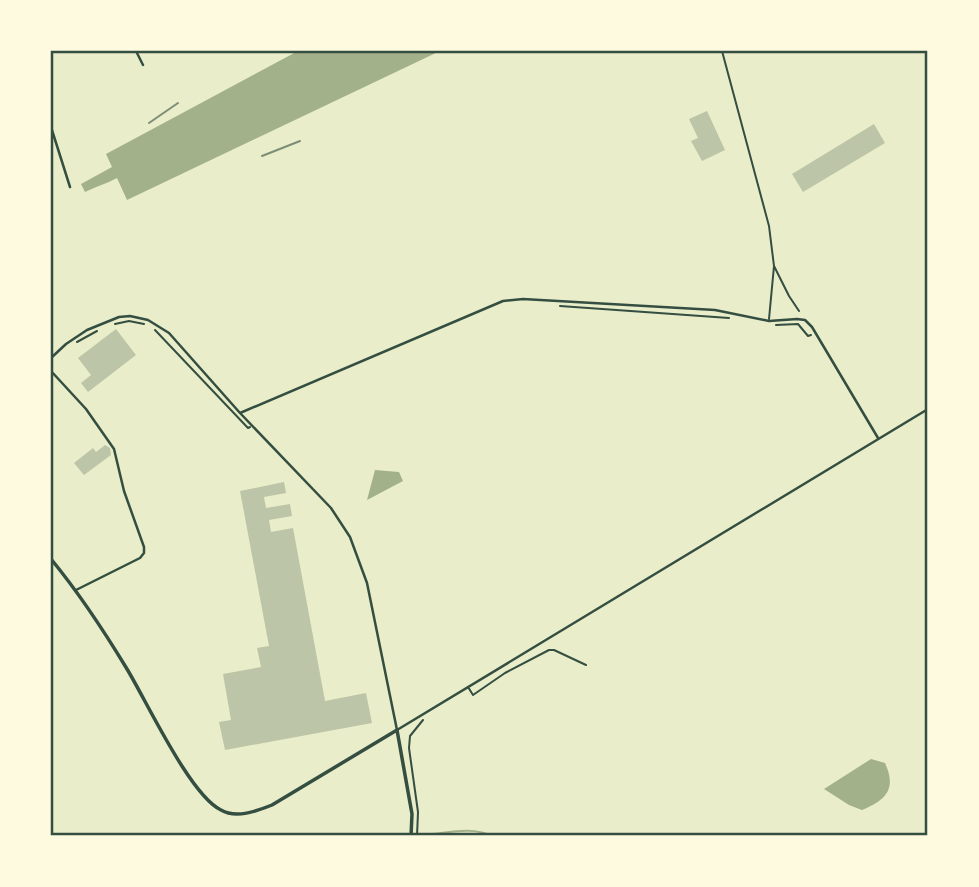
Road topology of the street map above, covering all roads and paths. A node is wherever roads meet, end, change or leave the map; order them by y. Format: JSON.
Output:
{"nodes":[{"id":1,"x":136,"y":51,"type":"edge"},
{"id":2,"x":722,"y":51,"type":"edge"},
{"id":3,"x":143,"y":65,"type":"dead end"},
{"id":4,"x":51,"y":127,"type":"edge"},
{"id":5,"x":70,"y":187,"type":"dead end"},
{"id":6,"x":774,"y":266,"type":"junction"},
{"id":7,"x":551,"y":305,"type":"dead end"},
{"id":8,"x":799,"y":311,"type":"dead end"},
{"id":9,"x":728,"y":318,"type":"dead end"},
{"id":10,"x":769,"y":323,"type":"junction"},
{"id":11,"x":112,"y":324,"type":"dead end"},
{"id":12,"x":146,"y":324,"type":"dead end"},
{"id":13,"x":102,"y":329,"type":"dead end"},
{"id":14,"x":156,"y":330,"type":"dead end"},
{"id":15,"x":815,"y":332,"type":"junction"},
{"id":16,"x":68,"y":348,"type":"dead end"},
{"id":17,"x":51,"y":358,"type":"edge"},
{"id":18,"x":51,"y":371,"type":"edge"},
{"id":19,"x":928,"y":409,"type":"edge"},
{"id":20,"x":240,"y":413,"type":"junction"},
{"id":21,"x":253,"y":424,"type":"junction"},
{"id":22,"x":878,"y":438,"type":"junction"},
{"id":23,"x":51,"y":559,"type":"edge"},
{"id":24,"x":75,"y":591,"type":"junction"},
{"id":25,"x":586,"y":665,"type":"dead end"},
{"id":26,"x":468,"y":686,"type":"junction"},
{"id":27,"x":397,"y":730,"type":"junction"},
{"id":28,"x":410,"y":736,"type":"dead end"},
{"id":29,"x":411,"y":836,"type":"edge"},
{"id":30,"x":417,"y":836,"type":"edge"}],
"edges":[{"from":1,"to":3,"type":"street"},
{"from":2,"to":6,"type":"lane"},
{"from":4,"to":5,"type":"street"},
{"from":6,"to":8,"type":"lane"},
{"from":6,"to":10,"type":"lane"},
{"from":7,"to":9,"type":"path"},
{"from":10,"to":15,"type":"street"},
{"from":10,"to":15,"type":"path"},
{"from":10,"to":20,"type":"street"},
{"from":11,"to":12,"type":"path"},
{"from":13,"to":16,"type":"path"},
{"from":14,"to":21,"type":"path"},
{"from":15,"to":22,"type":"street"},
{"from":17,"to":20,"type":"street"},
{"from":18,"to":24,"type":"street"},
{"from":19,"to":22,"type":"street"},
{"from":20,"to":21,"type":"street"},
{"from":21,"to":27,"type":"street"},
{"from":22,"to":26,"type":"street"},
{"from":23,"to":24,"type":"street"},
{"from":24,"to":27,"type":"street"},
{"from":25,"to":26,"type":"lane"},
{"from":26,"to":27,"type":"street"},
{"from":27,"to":29,"type":"street"},
{"from":28,"to":30,"type":"path"}]}
